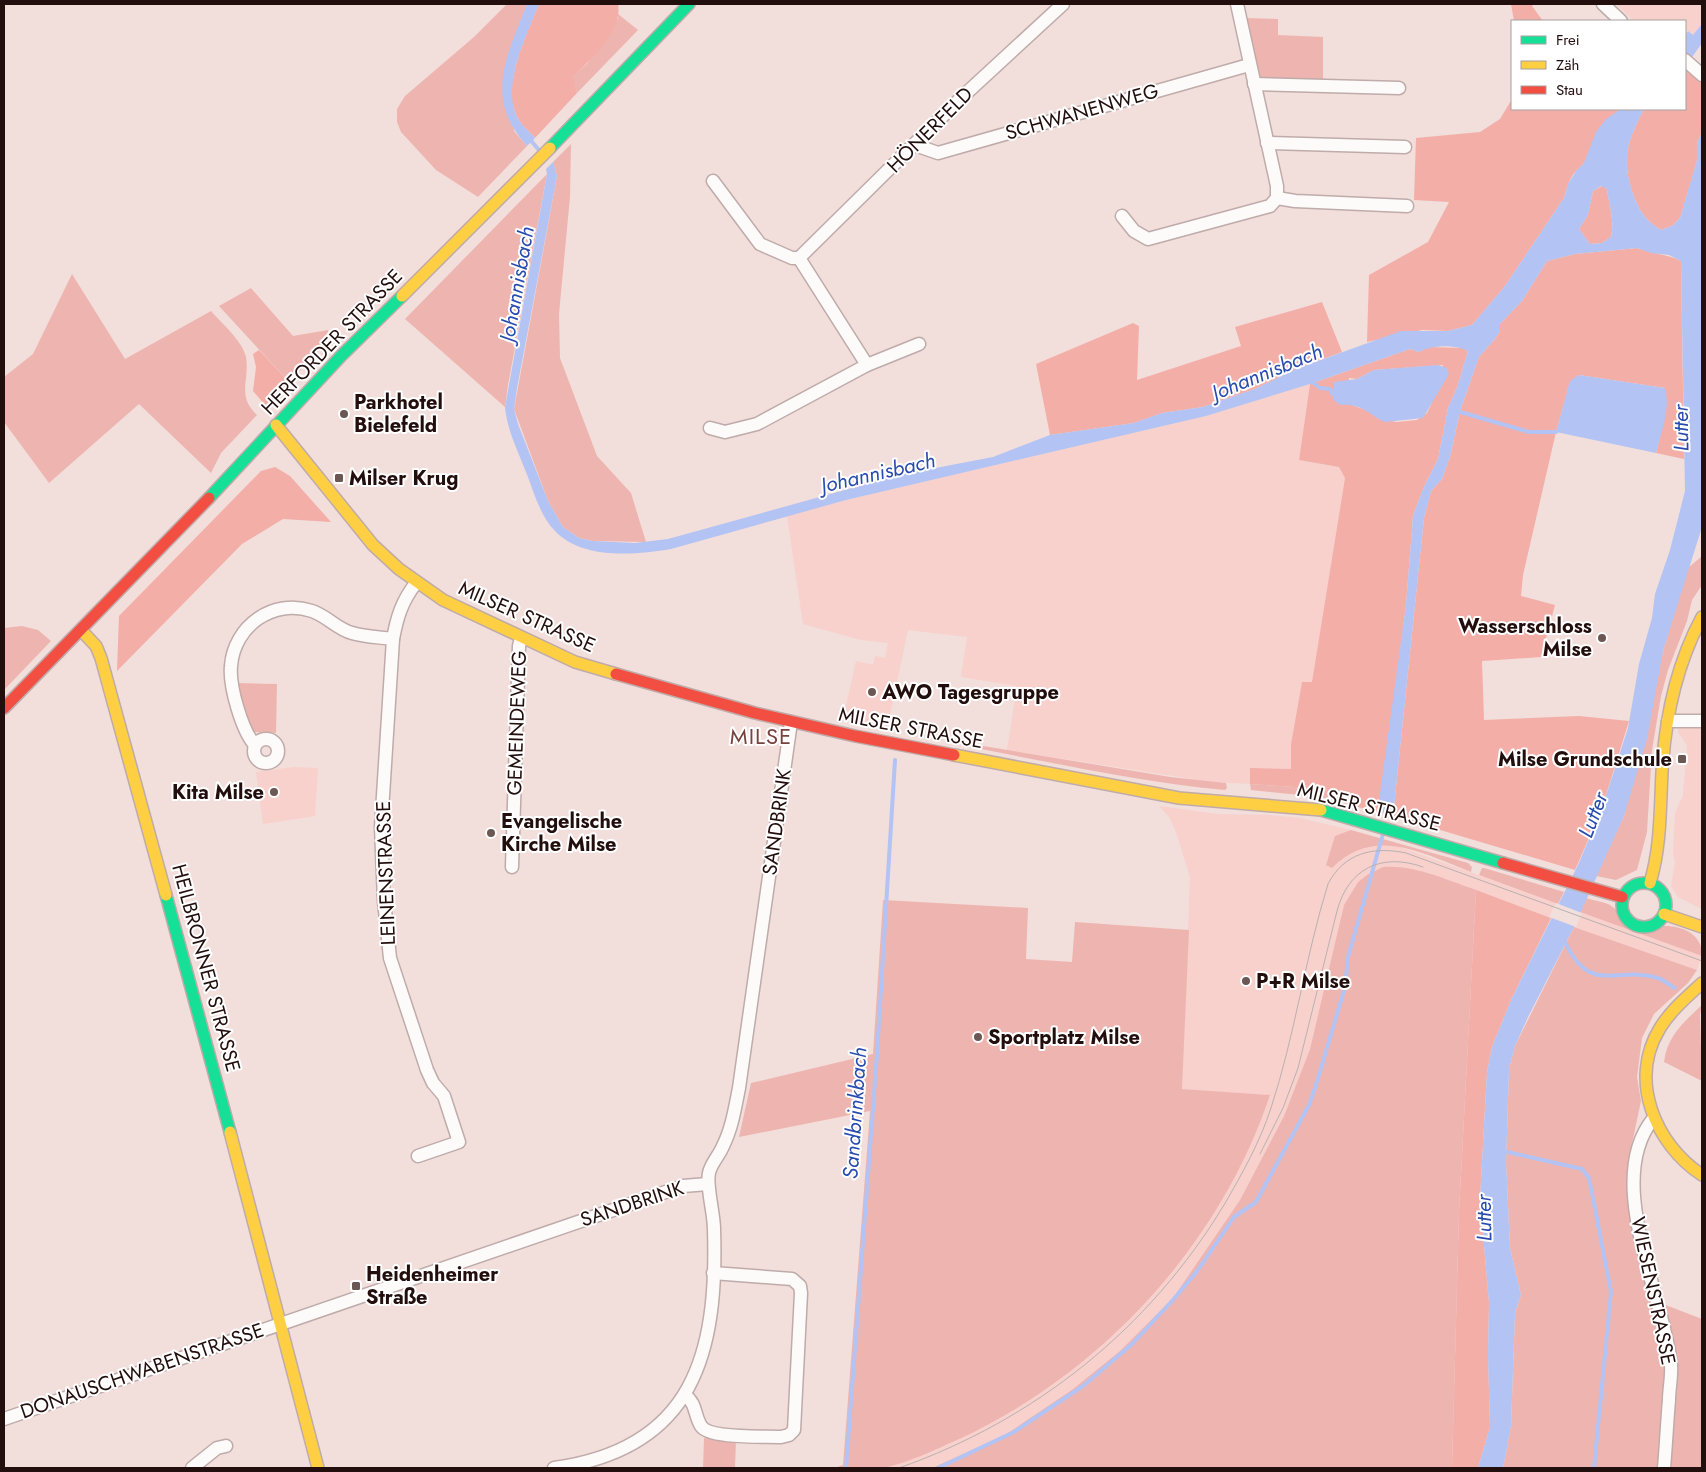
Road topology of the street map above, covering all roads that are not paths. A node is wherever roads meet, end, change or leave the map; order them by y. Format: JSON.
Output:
{"nodes":[{"id":1,"x":689,"y":4,"type":"edge"},
{"id":2,"x":1063,"y":4,"type":"edge"},
{"id":3,"x":1237,"y":4,"type":"edge"},
{"id":4,"x":1603,"y":4,"type":"edge"},
{"id":5,"x":1620,"y":20,"type":"edge"},
{"id":6,"x":1687,"y":62,"type":"edge"},
{"id":7,"x":1249,"y":65,"type":"junction"},
{"id":8,"x":1702,"y":75,"type":"edge"},
{"id":9,"x":1254,"y":84,"type":"junction"},
{"id":10,"x":1398,"y":88,"type":"dead end"},
{"id":11,"x":1267,"y":143,"type":"junction"},
{"id":12,"x":915,"y":145,"type":"junction"},
{"id":13,"x":1405,"y":147,"type":"dead end"},
{"id":14,"x":713,"y":180,"type":"dead end"},
{"id":15,"x":1277,"y":198,"type":"junction"},
{"id":16,"x":1407,"y":206,"type":"dead end"},
{"id":17,"x":1122,"y":216,"type":"dead end"},
{"id":18,"x":799,"y":258,"type":"junction"},
{"id":19,"x":919,"y":344,"type":"dead end"},
{"id":20,"x":868,"y":366,"type":"junction"},
{"id":21,"x":276,"y":426,"type":"junction"},
{"id":22,"x":710,"y":428,"type":"dead end"},
{"id":23,"x":416,"y":583,"type":"junction"},
{"id":24,"x":1702,"y":617,"type":"edge"},
{"id":25,"x":80,"y":630,"type":"junction"},
{"id":26,"x":521,"y":638,"type":"junction"},
{"id":27,"x":393,"y":639,"type":"junction"},
{"id":28,"x":4,"y":708,"type":"edge"},
{"id":29,"x":1668,"y":721,"type":"junction"},
{"id":30,"x":1702,"y":721,"type":"edge"},
{"id":31,"x":791,"y":722,"type":"junction"},
{"id":32,"x":255,"y":745,"type":"dead end"},
{"id":33,"x":512,"y":867,"type":"dead end"},
{"id":34,"x":1650,"y":883,"type":"junction"},
{"id":35,"x":1622,"y":897,"type":"junction"},
{"id":36,"x":1664,"y":914,"type":"junction"},
{"id":37,"x":1702,"y":927,"type":"edge"},
{"id":38,"x":1702,"y":983,"type":"edge"},
{"id":39,"x":1653,"y":1119,"type":"junction"},
{"id":40,"x":418,"y":1156,"type":"dead end"},
{"id":41,"x":1702,"y":1175,"type":"edge"},
{"id":42,"x":708,"y":1184,"type":"junction"},
{"id":43,"x":713,"y":1274,"type":"junction"},
{"id":44,"x":280,"y":1323,"type":"junction"},
{"id":45,"x":685,"y":1395,"type":"junction"},
{"id":46,"x":4,"y":1419,"type":"edge"},
{"id":47,"x":226,"y":1446,"type":"dead end"},
{"id":48,"x":191,"y":1468,"type":"edge"},
{"id":49,"x":318,"y":1468,"type":"edge"},
{"id":50,"x":554,"y":1468,"type":"edge"},
{"id":51,"x":1664,"y":1468,"type":"edge"}],
"edges":[{"from":1,"to":21,"type":"main road","name":"HERFORDER STRASSE"},
{"from":2,"to":12,"type":"street","name":"HÖNERFELD"},
{"from":3,"to":7,"type":"street"},
{"from":4,"to":5,"type":"street"},
{"from":6,"to":8,"type":"street"},
{"from":7,"to":9,"type":"street"},
{"from":7,"to":12,"type":"street","name":"SCHWANENWEG"},
{"from":9,"to":10,"type":"street"},
{"from":9,"to":11,"type":"street"},
{"from":11,"to":13,"type":"street"},
{"from":11,"to":15,"type":"street"},
{"from":12,"to":18,"type":"street","name":"HÖNERFELD"},
{"from":14,"to":18,"type":"street"},
{"from":15,"to":16,"type":"street"},
{"from":15,"to":17,"type":"street"},
{"from":18,"to":20,"type":"street"},
{"from":19,"to":20,"type":"street"},
{"from":20,"to":22,"type":"street"},
{"from":21,"to":23,"type":"main road","name":"MILSER STRASSE"},
{"from":21,"to":25,"type":"main road","name":"HERFORDER STRASSE"},
{"from":23,"to":26,"type":"main road","name":"MILSER STRASSE"},
{"from":23,"to":27,"type":"street","name":"LEINENSTRASSE"},
{"from":24,"to":29,"type":"main road"},
{"from":25,"to":28,"type":"main road","name":"HERFORDER STRASSE"},
{"from":25,"to":44,"type":"main road","name":"HEILBRONNER STRASSE"},
{"from":26,"to":31,"type":"main road","name":"MILSER STRASSE"},
{"from":26,"to":33,"type":"street","name":"GEMEINDEWEG"},
{"from":27,"to":32,"type":"street"},
{"from":27,"to":40,"type":"street","name":"LEINENSTRASSE"},
{"from":29,"to":30,"type":"street"},
{"from":29,"to":34,"type":"main road"},
{"from":31,"to":35,"type":"main road","name":"MILSER STRASSE"},
{"from":31,"to":42,"type":"street","name":"SANDBRINK"},
{"from":34,"to":35,"type":"main road"},
{"from":34,"to":36,"type":"main road"},
{"from":35,"to":36,"type":"main road"},
{"from":36,"to":37,"type":"main road"},
{"from":38,"to":39,"type":"main road"},
{"from":39,"to":41,"type":"main road"},
{"from":39,"to":51,"type":"street","name":"WIESENSTRASSE"},
{"from":42,"to":43,"type":"street"},
{"from":42,"to":44,"type":"street","name":"SANDBRINK"},
{"from":43,"to":45,"type":"street"},
{"from":43,"to":45,"type":"street"},
{"from":44,"to":46,"type":"street","name":"DONAUSCHWABENSTRASSE"},
{"from":44,"to":49,"type":"main road"},
{"from":45,"to":50,"type":"street"},
{"from":47,"to":48,"type":"street"}]}
